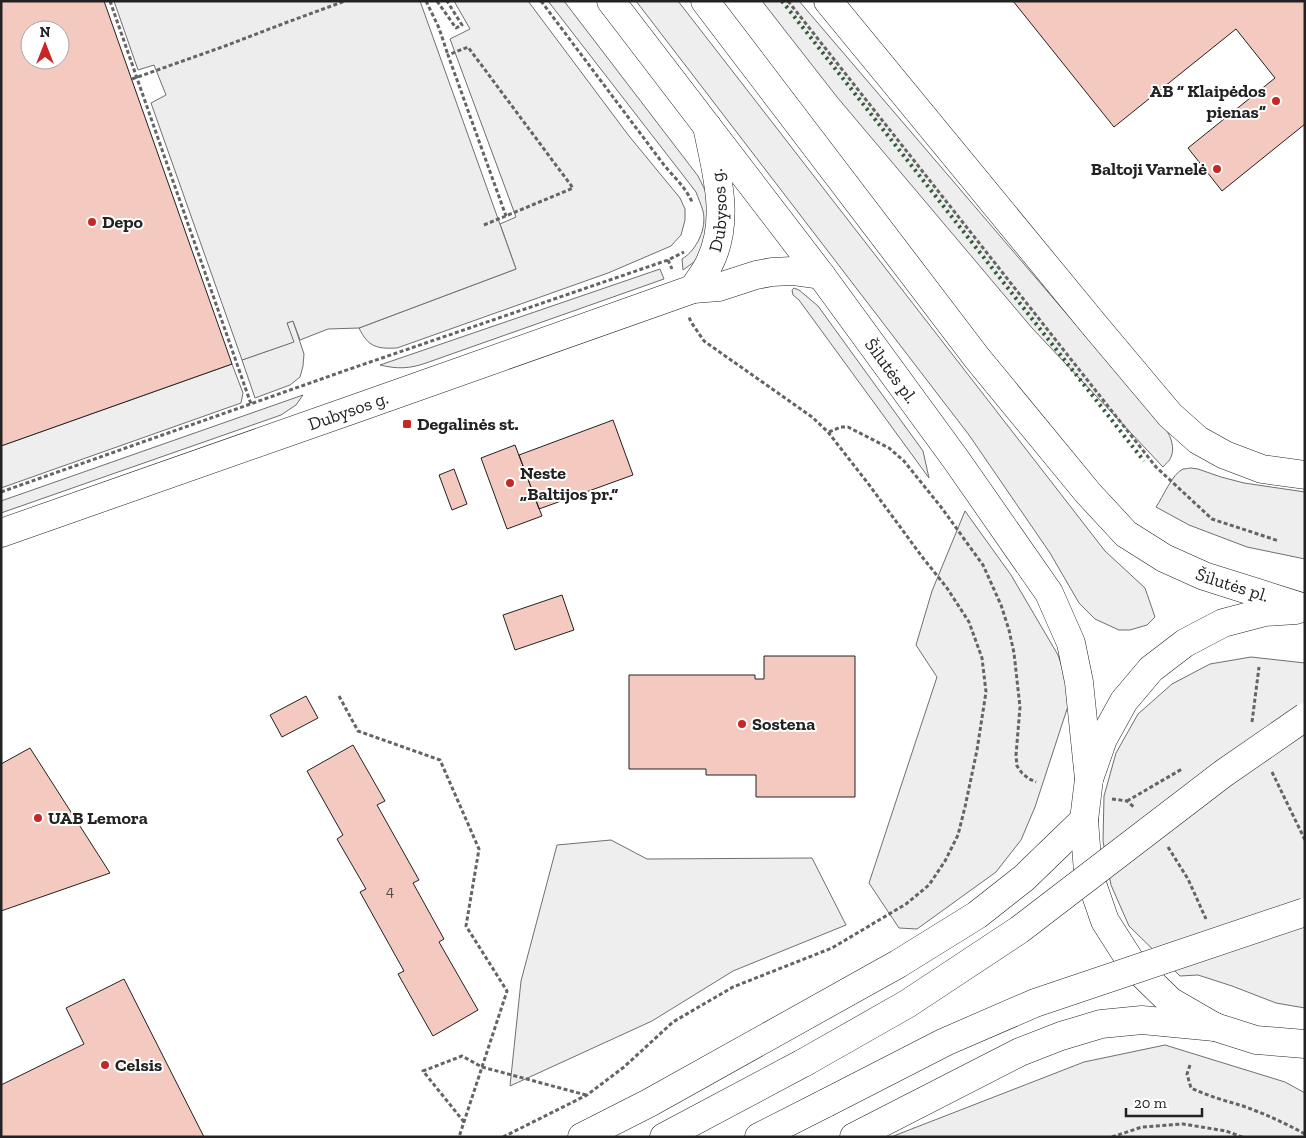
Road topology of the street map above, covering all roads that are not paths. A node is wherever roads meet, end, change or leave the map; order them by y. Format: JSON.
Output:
{"nodes":[{"id":1,"x":611,"y":1,"type":"edge"},
{"id":2,"x":705,"y":1,"type":"edge"},
{"id":3,"x":828,"y":1,"type":"edge"},
{"id":4,"x":707,"y":126,"type":"junction"},
{"id":5,"x":821,"y":275,"type":"junction"},
{"id":6,"x":687,"y":291,"type":"junction"},
{"id":7,"x":1305,"y":475,"type":"edge"},
{"id":8,"x":1,"y":533,"type":"edge"},
{"id":9,"x":1305,"y":608,"type":"edge"},
{"id":10,"x":1305,"y":717,"type":"edge"},
{"id":11,"x":1098,"y":789,"type":"junction"},
{"id":12,"x":1084,"y":820,"type":"junction"},
{"id":13,"x":1305,"y":912,"type":"edge"},
{"id":14,"x":1215,"y":1027,"type":"junction"},
{"id":15,"x":1256,"y":1040,"type":"junction"},
{"id":16,"x":1305,"y":1044,"type":"edge"},
{"id":17,"x":1305,"y":1063,"type":"edge"},
{"id":18,"x":582,"y":1137,"type":"edge"},
{"id":19,"x":664,"y":1137,"type":"edge"},
{"id":20,"x":759,"y":1137,"type":"edge"},
{"id":21,"x":854,"y":1137,"type":"edge"}],
"edges":[{"from":1,"to":4,"type":"main road","name":"Šilutės pl."},
{"from":2,"to":9,"type":"main road","name":"Šilutės pl."},
{"from":3,"to":7,"type":"main road"},
{"from":4,"to":5,"type":"main road","name":"Šilutės pl."},
{"from":4,"to":6,"type":"main road","name":"Dubysos g."},
{"from":5,"to":6,"type":"main road","name":"Dubysos g."},
{"from":5,"to":11,"type":"main road","name":"Šilutės pl."},
{"from":6,"to":8,"type":"main road","name":"Dubysos g."},
{"from":9,"to":11,"type":"main road"},
{"from":10,"to":19,"type":"main road","bridge":true},
{"from":11,"to":12,"type":"main road"},
{"from":12,"to":14,"type":"main road"},
{"from":12,"to":18,"type":"main road"},
{"from":13,"to":20,"type":"main road","bridge":true},
{"from":14,"to":15,"type":"main road"},
{"from":14,"to":21,"type":"main road"},
{"from":15,"to":16,"type":"main road"},
{"from":15,"to":17,"type":"main road"}]}
